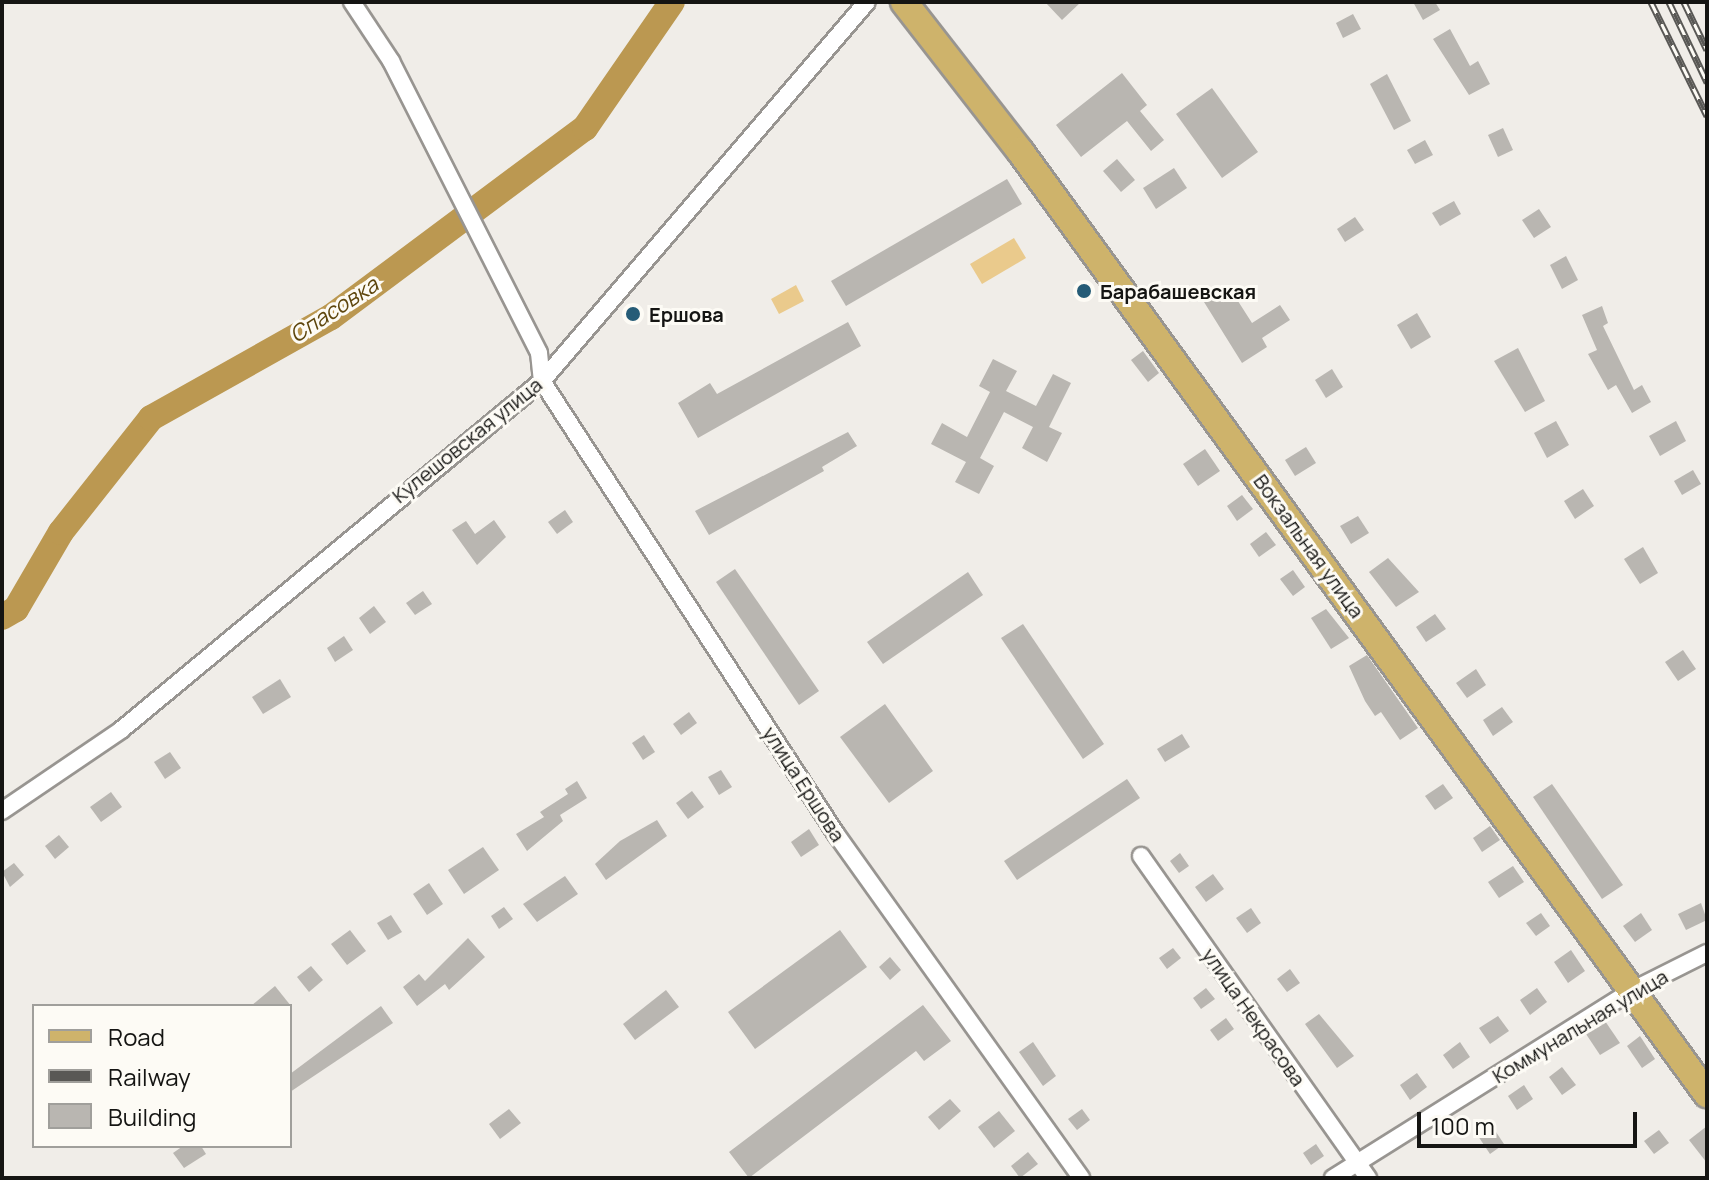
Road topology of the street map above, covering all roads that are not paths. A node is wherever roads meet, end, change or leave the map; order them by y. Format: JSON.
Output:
{"nodes":[{"id":1,"x":352,"y":2,"type":"edge"},
{"id":2,"x":867,"y":2,"type":"edge"},
{"id":3,"x":904,"y":2,"type":"edge"},
{"id":4,"x":542,"y":381,"type":"junction"},
{"id":5,"x":2,"y":811,"type":"edge"},
{"id":6,"x":1141,"y":856,"type":"dead end"},
{"id":7,"x":1707,"y":953,"type":"edge"},
{"id":8,"x":1629,"y":992,"type":"junction"},
{"id":9,"x":1707,"y":1094,"type":"edge"},
{"id":10,"x":1356,"y":1163,"type":"junction"},
{"id":11,"x":1081,"y":1178,"type":"edge"},
{"id":12,"x":1333,"y":1178,"type":"edge"},
{"id":13,"x":1368,"y":1178,"type":"edge"}],
"edges":[{"from":1,"to":4,"type":"street","name":"улица Ершова"},
{"from":2,"to":4,"type":"street","name":"Кулешовская улица"},
{"from":3,"to":8,"type":"main road","name":"Вокзальная улица"},
{"from":4,"to":5,"type":"street","name":"Кулешовская улица"},
{"from":4,"to":11,"type":"street","name":"улица Ершова"},
{"from":6,"to":10,"type":"street","name":"улица Некрасова"},
{"from":7,"to":8,"type":"street","name":"Коммунальная улица"},
{"from":8,"to":9,"type":"main road","name":"Вокзальная улица"},
{"from":8,"to":10,"type":"street","name":"Коммунальная улица"},
{"from":10,"to":12,"type":"street","name":"Коммунальная улица"},
{"from":10,"to":13,"type":"street","name":"улица Некрасова"}]}
